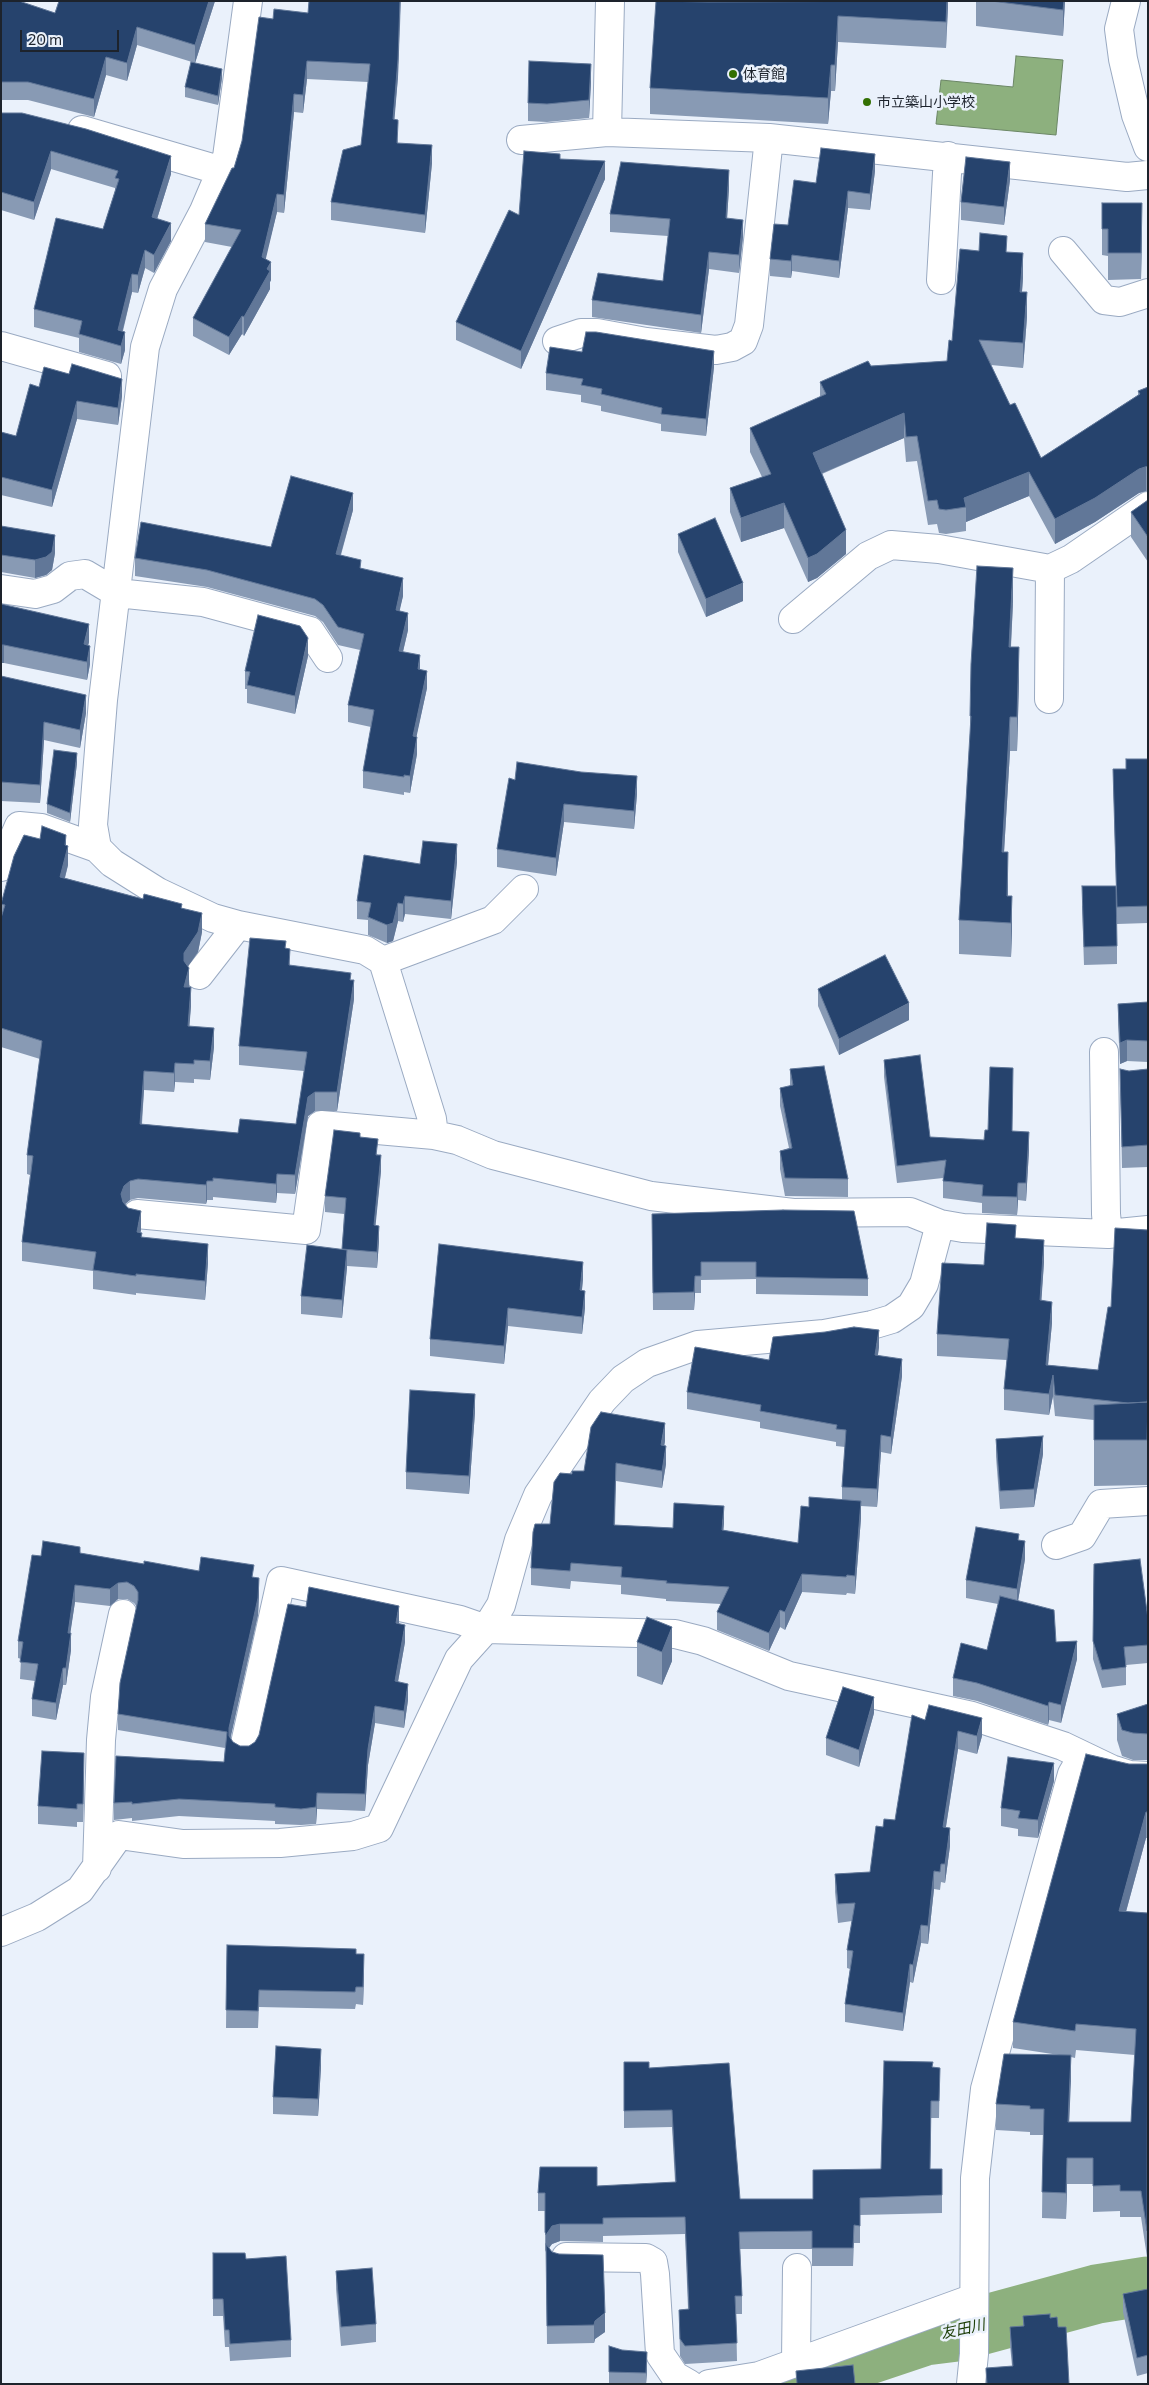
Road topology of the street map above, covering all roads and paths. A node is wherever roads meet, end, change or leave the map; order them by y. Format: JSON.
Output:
{"nodes":[{"id":1,"x":248,"y":1,"type":"edge"},
{"id":2,"x":610,"y":1,"type":"edge"},
{"id":3,"x":1126,"y":1,"type":"edge"},
{"id":4,"x":61,"y":124,"type":"edge"},
{"id":5,"x":607,"y":132,"type":"junction"},
{"id":6,"x":768,"y":138,"type":"junction"},
{"id":7,"x":521,"y":140,"type":"dead end"},
{"id":8,"x":1148,"y":147,"type":"edge"},
{"id":9,"x":948,"y":156,"type":"junction"},
{"id":10,"x":222,"y":170,"type":"junction"},
{"id":11,"x":1148,"y":175,"type":"edge"},
{"id":12,"x":1063,"y":251,"type":"dead end"},
{"id":13,"x":941,"y":280,"type":"dead end"},
{"id":14,"x":1148,"y":293,"type":"edge"},
{"id":15,"x":556,"y":341,"type":"dead end"},
{"id":16,"x":1,"y":346,"type":"edge"},
{"id":17,"x":139,"y":385,"type":"junction"},
{"id":18,"x":1148,"y":506,"type":"edge"},
{"id":19,"x":1050,"y":569,"type":"junction"},
{"id":20,"x":1,"y":589,"type":"edge"},
{"id":21,"x":117,"y":593,"type":"junction"},
{"id":22,"x":793,"y":620,"type":"dead end"},
{"id":23,"x":328,"y":658,"type":"dead end"},
{"id":24,"x":75,"y":694,"type":"edge"},
{"id":25,"x":1049,"y":699,"type":"dead end"},
{"id":26,"x":103,"y":700,"type":"junction"},
{"id":27,"x":96,"y":848,"type":"junction"},
{"id":28,"x":1,"y":867,"type":"edge"},
{"id":29,"x":524,"y":889,"type":"dead end"},
{"id":30,"x":238,"y":925,"type":"junction"},
{"id":31,"x":383,"y":961,"type":"junction"},
{"id":32,"x":199,"y":974,"type":"dead end"},
{"id":33,"x":1104,"y":1052,"type":"dead end"},
{"id":34,"x":434,"y":1134,"type":"junction"},
{"id":35,"x":137,"y":1214,"type":"edge"},
{"id":36,"x":940,"y":1224,"type":"junction"},
{"id":37,"x":1148,"y":1230,"type":"edge"},
{"id":38,"x":1108,"y":1234,"type":"junction"},
{"id":39,"x":1148,"y":1501,"type":"edge"},
{"id":40,"x":1056,"y":1545,"type":"dead end"},
{"id":41,"x":123,"y":1614,"type":"dead end"},
{"id":42,"x":486,"y":1629,"type":"junction"},
{"id":43,"x":244,"y":1748,"type":"edge"},
{"id":44,"x":1082,"y":1757,"type":"junction"},
{"id":45,"x":1148,"y":1776,"type":"edge"},
{"id":46,"x":97,"y":1868,"type":"junction"},
{"id":47,"x":1,"y":1932,"type":"edge"},
{"id":48,"x":560,"y":2257,"type":"edge"},
{"id":49,"x":797,"y":2268,"type":"dead end"},
{"id":50,"x":974,"y":2304,"type":"junction"},
{"id":51,"x":796,"y":2362,"type":"junction"},
{"id":52,"x":689,"y":2384,"type":"edge"},
{"id":53,"x":709,"y":2384,"type":"edge"},
{"id":54,"x":972,"y":2384,"type":"edge"}],
"edges":[{"from":1,"to":10,"type":"street"},
{"from":2,"to":5,"type":"street"},
{"from":3,"to":8,"type":"street"},
{"from":4,"to":10,"type":"street"},
{"from":5,"to":6,"type":"street"},
{"from":5,"to":7,"type":"street"},
{"from":6,"to":9,"type":"street"},
{"from":6,"to":15,"type":"street"},
{"from":9,"to":11,"type":"street"},
{"from":9,"to":13,"type":"street"},
{"from":10,"to":17,"type":"street"},
{"from":12,"to":14,"type":"street"},
{"from":16,"to":17,"type":"street"},
{"from":17,"to":21,"type":"street"},
{"from":18,"to":19,"type":"street"},
{"from":19,"to":22,"type":"street"},
{"from":19,"to":25,"type":"street"},
{"from":20,"to":21,"type":"street"},
{"from":21,"to":23,"type":"street"},
{"from":21,"to":26,"type":"street"},
{"from":24,"to":26,"type":"street"},
{"from":26,"to":27,"type":"street"},
{"from":27,"to":28,"type":"street"},
{"from":27,"to":30,"type":"street"},
{"from":29,"to":31,"type":"street"},
{"from":30,"to":31,"type":"street"},
{"from":30,"to":32,"type":"street"},
{"from":31,"to":34,"type":"street"},
{"from":33,"to":38,"type":"street"},
{"from":34,"to":35,"type":"street"},
{"from":34,"to":36,"type":"street"},
{"from":36,"to":38,"type":"street"},
{"from":36,"to":42,"type":"street"},
{"from":37,"to":38,"type":"street"},
{"from":39,"to":40,"type":"street"},
{"from":41,"to":46,"type":"street"},
{"from":42,"to":43,"type":"street"},
{"from":42,"to":44,"type":"street"},
{"from":42,"to":46,"type":"street"},
{"from":44,"to":45,"type":"street"},
{"from":44,"to":50,"type":"street"},
{"from":46,"to":47,"type":"street"},
{"from":48,"to":52,"type":"street"},
{"from":49,"to":51,"type":"street"},
{"from":50,"to":51,"type":"street"},
{"from":50,"to":54,"type":"street"},
{"from":51,"to":53,"type":"street"}]}
